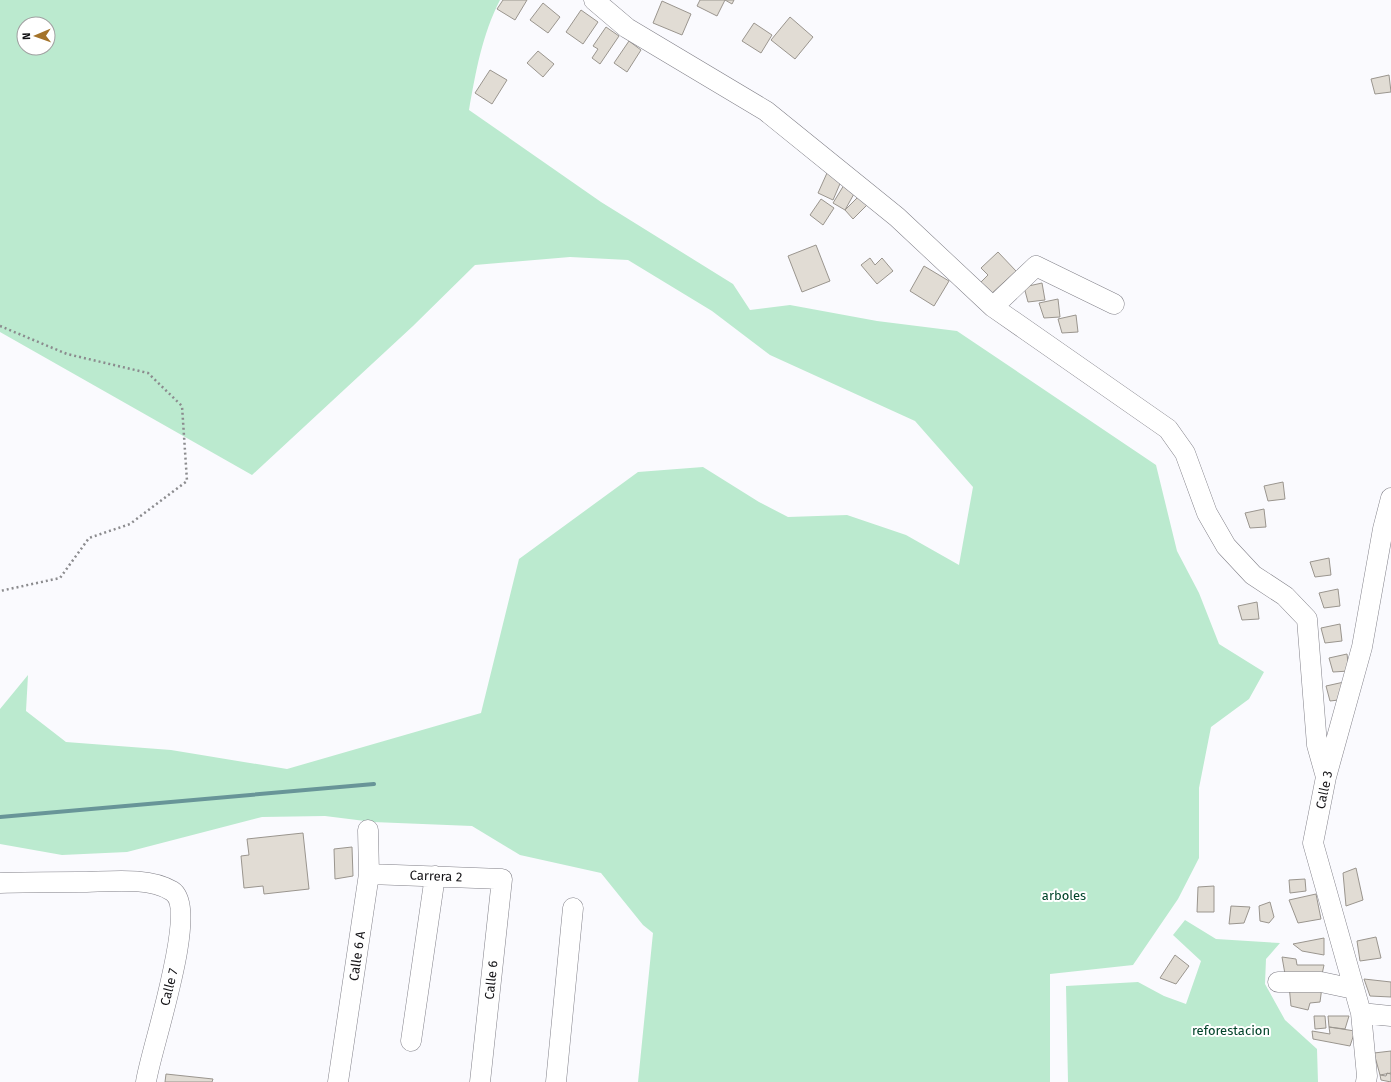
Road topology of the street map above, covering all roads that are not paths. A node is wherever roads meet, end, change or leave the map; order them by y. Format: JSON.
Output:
{"nodes":[{"id":1,"x":594,"y":0,"type":"edge"},
{"id":2,"x":1114,"y":304,"type":"dead end"},
{"id":3,"x":993,"y":307,"type":"junction"},
{"id":4,"x":1391,"y":498,"type":"edge"},
{"id":5,"x":1326,"y":777,"type":"junction"},
{"id":6,"x":368,"y":830,"type":"dead end"},
{"id":7,"x":369,"y":874,"type":"junction"},
{"id":8,"x":435,"y":876,"type":"junction"},
{"id":9,"x":502,"y":879,"type":"joint"},
{"id":10,"x":0,"y":883,"type":"edge"},
{"id":11,"x":573,"y":908,"type":"dead end"},
{"id":12,"x":1278,"y":982,"type":"dead end"},
{"id":13,"x":1354,"y":990,"type":"junction"},
{"id":14,"x":1361,"y":1013,"type":"junction"},
{"id":15,"x":1391,"y":1016,"type":"edge"},
{"id":16,"x":411,"y":1041,"type":"dead end"},
{"id":17,"x":146,"y":1082,"type":"edge"},
{"id":18,"x":338,"y":1082,"type":"edge"},
{"id":19,"x":480,"y":1082,"type":"edge"},
{"id":20,"x":556,"y":1082,"type":"edge"},
{"id":21,"x":1366,"y":1082,"type":"edge"}],
"edges":[{"from":1,"to":3,"type":"street"},
{"from":2,"to":3,"type":"street"},
{"from":3,"to":5,"type":"street"},
{"from":4,"to":5,"type":"street","name":"Calle 3"},
{"from":5,"to":13,"type":"street","name":"Calle 3"},
{"from":6,"to":7,"type":"street","name":"Calle 6 A"},
{"from":7,"to":8,"type":"street","name":"Carrera 2"},
{"from":7,"to":18,"type":"street","name":"Calle 6 A"},
{"from":8,"to":9,"type":"street","name":"Carrera 2"},
{"from":8,"to":16,"type":"street"},
{"from":9,"to":19,"type":"street","name":"Calle 6"},
{"from":10,"to":17,"type":"street","name":"Calle 7"},
{"from":11,"to":20,"type":"street"},
{"from":12,"to":13,"type":"street"},
{"from":13,"to":14,"type":"street","name":"Calle 3"},
{"from":14,"to":15,"type":"street"},
{"from":14,"to":21,"type":"street","name":"Calle 3"}]}
